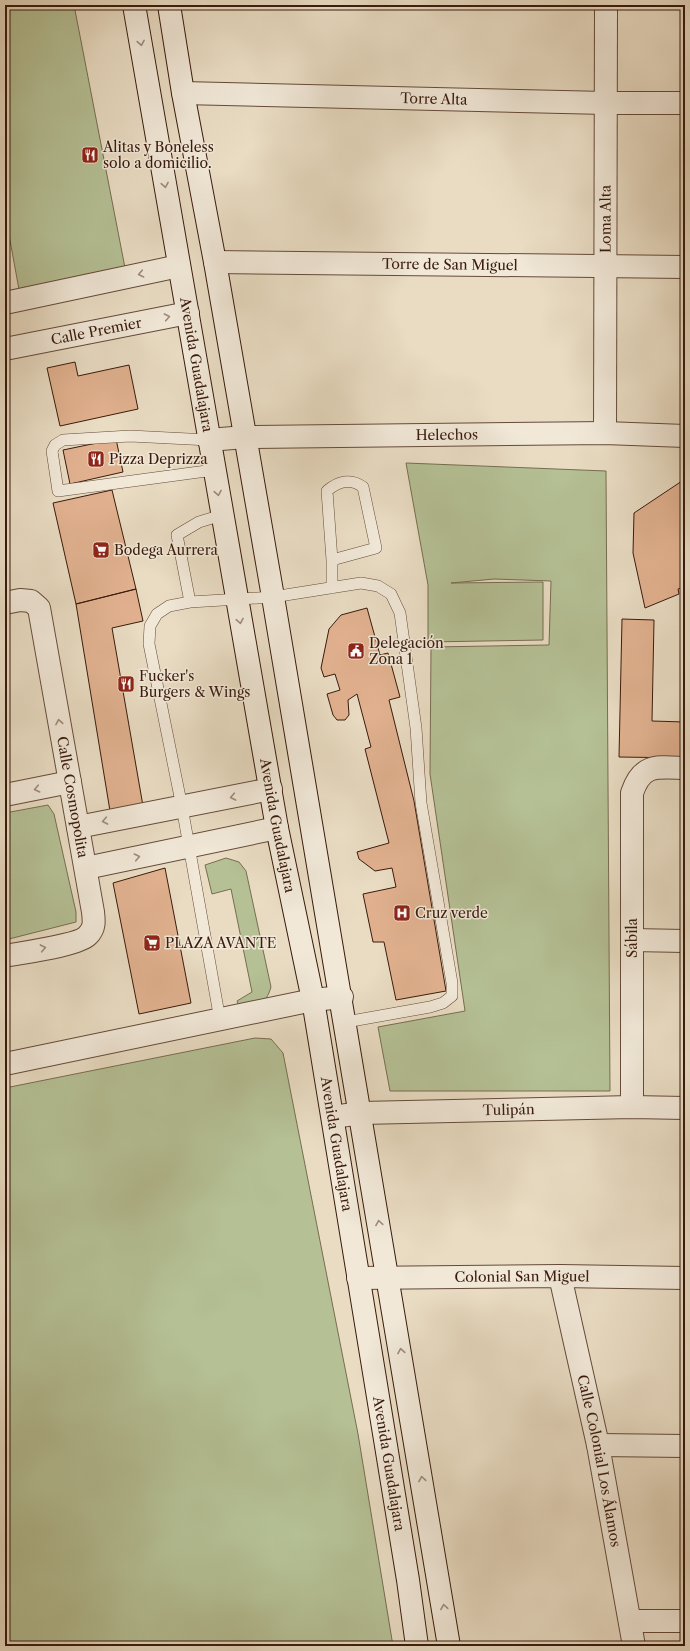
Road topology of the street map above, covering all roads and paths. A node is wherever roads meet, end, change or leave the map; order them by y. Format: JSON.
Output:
{"nodes":[{"id":1,"x":134,"y":5,"type":"edge"},
{"id":2,"x":169,"y":5,"type":"edge"},
{"id":3,"x":606,"y":5,"type":"edge"},
{"id":4,"x":183,"y":93,"type":"junction"},
{"id":5,"x":606,"y":103,"type":"junction"},
{"id":6,"x":685,"y":103,"type":"edge"},
{"id":7,"x":215,"y":262,"type":"junction"},
{"id":8,"x":179,"y":266,"type":"junction"},
{"id":9,"x":605,"y":267,"type":"junction"},
{"id":10,"x":685,"y":267,"type":"edge"},
{"id":11,"x":5,"y":304,"type":"edge"},
{"id":12,"x":188,"y":313,"type":"junction"},
{"id":13,"x":5,"y":349,"type":"edge"},
{"id":14,"x":605,"y":433,"type":"junction"},
{"id":15,"x":685,"y":436,"type":"edge"},
{"id":16,"x":245,"y":437,"type":"junction"},
{"id":17,"x":209,"y":440,"type":"junction"},
{"id":18,"x":214,"y":470,"type":"junction"},
{"id":19,"x":222,"y":515,"type":"junction"},
{"id":20,"x":332,"y":560,"type":"junction"},
{"id":21,"x":332,"y":588,"type":"junction"},
{"id":22,"x":273,"y":597,"type":"junction"},
{"id":23,"x":236,"y":600,"type":"junction"},
{"id":24,"x":190,"y":602,"type":"junction"},
{"id":25,"x":5,"y":603,"type":"edge"},
{"id":26,"x":299,"y":755,"type":"junction"},
{"id":27,"x":266,"y":763,"type":"junction"},
{"id":28,"x":685,"y":768,"type":"edge"},
{"id":29,"x":70,"y":782,"type":"junction"},
{"id":30,"x":271,"y":789,"type":"junction"},
{"id":31,"x":5,"y":796,"type":"edge"},
{"id":32,"x":182,"y":806,"type":"junction"},
{"id":33,"x":78,"y":827,"type":"junction"},
{"id":34,"x":277,"y":828,"type":"junction"},
{"id":35,"x":188,"y":847,"type":"junction"},
{"id":36,"x":86,"y":868,"type":"junction"},
{"id":37,"x":632,"y":940,"type":"junction"},
{"id":38,"x":685,"y":941,"type":"edge"},
{"id":39,"x":5,"y":956,"type":"edge"},
{"id":40,"x":342,"y":997,"type":"junction"},
{"id":41,"x":313,"y":1000,"type":"junction"},
{"id":42,"x":220,"y":1020,"type":"junction"},
{"id":43,"x":346,"y":1022,"type":"junction"},
{"id":44,"x":5,"y":1064,"type":"edge"},
{"id":45,"x":632,"y":1107,"type":"junction"},
{"id":46,"x":685,"y":1108,"type":"edge"},
{"id":47,"x":361,"y":1113,"type":"junction"},
{"id":48,"x":332,"y":1116,"type":"junction"},
{"id":49,"x":560,"y":1276,"type":"junction"},
{"id":50,"x":388,"y":1277,"type":"junction"},
{"id":51,"x":358,"y":1278,"type":"junction"},
{"id":52,"x":685,"y":1278,"type":"edge"},
{"id":53,"x":598,"y":1445,"type":"junction"},
{"id":54,"x":685,"y":1446,"type":"edge"},
{"id":55,"x":631,"y":1621,"type":"junction"},
{"id":56,"x":685,"y":1621,"type":"edge"},
{"id":57,"x":417,"y":1646,"type":"edge"},
{"id":58,"x":449,"y":1646,"type":"edge"},
{"id":59,"x":634,"y":1646,"type":"edge"}],
"edges":[{"from":1,"to":8,"type":"street","name":"Avenida Guadalajara","one_way":true},
{"from":2,"to":4,"type":"street","name":"Avenida Guadalajara"},
{"from":3,"to":5,"type":"street","name":"Loma Alta"},
{"from":4,"to":5,"type":"street","name":"Torre Alta"},
{"from":4,"to":7,"type":"street","name":"Avenida Guadalajara"},
{"from":5,"to":6,"type":"street","name":"Torre Alta"},
{"from":5,"to":9,"type":"street","name":"Loma Alta"},
{"from":7,"to":9,"type":"street","name":"Torre de San Miguel"},
{"from":7,"to":16,"type":"street","name":"Avenida Guadalajara"},
{"from":8,"to":11,"type":"street","one_way":true},
{"from":8,"to":12,"type":"street","name":"Avenida Guadalajara"},
{"from":9,"to":10,"type":"street","name":"Torre de San Miguel"},
{"from":9,"to":14,"type":"street","name":"Loma Alta"},
{"from":13,"to":12,"type":"street","name":"Calle Premier","one_way":true},
{"from":12,"to":17,"type":"street","name":"Avenida Guadalajara"},
{"from":14,"to":15,"type":"street","name":"Helechos"},
{"from":14,"to":16,"type":"street","name":"Helechos"},
{"from":16,"to":17,"type":"street","name":"Helechos"},
{"from":16,"to":22,"type":"street","name":"Avenida Guadalajara"},
{"from":17,"to":18,"type":"street","name":"Avenida Guadalajara"},
{"from":17,"to":18,"type":"lane"},
{"from":18,"to":19,"type":"street","name":"Avenida Guadalajara","one_way":true},
{"from":19,"to":23,"type":"street","name":"Avenida Guadalajara"},
{"from":19,"to":24,"type":"lane"},
{"from":20,"to":20,"type":"lane"},
{"from":20,"to":21,"type":"lane"},
{"from":21,"to":22,"type":"lane"},
{"from":21,"to":43,"type":"lane"},
{"from":22,"to":23,"type":"lane"},
{"from":22,"to":26,"type":"street","name":"Avenida Guadalajara"},
{"from":23,"to":24,"type":"lane"},
{"from":23,"to":27,"type":"street","name":"Avenida Guadalajara","one_way":true},
{"from":24,"to":32,"type":"lane"},
{"from":29,"to":25,"type":"street","name":"Calle Cosmopolita","one_way":true},
{"from":26,"to":27,"type":"street"},
{"from":26,"to":40,"type":"street","name":"Avenida Guadalajara"},
{"from":27,"to":30,"type":"street","name":"Avenida Guadalajara"},
{"from":28,"to":37,"type":"street","name":"Sábila"},
{"from":29,"to":31,"type":"street","one_way":true},
{"from":29,"to":33,"type":"street","name":"Calle Cosmopolita"},
{"from":30,"to":32,"type":"street","one_way":true},
{"from":30,"to":34,"type":"street","name":"Avenida Guadalajara"},
{"from":32,"to":33,"type":"street","one_way":true},
{"from":32,"to":35,"type":"lane"},
{"from":33,"to":36,"type":"street","name":"Calle Cosmopolita"},
{"from":34,"to":35,"type":"street"},
{"from":34,"to":41,"type":"street","name":"Avenida Guadalajara"},
{"from":36,"to":35,"type":"street","one_way":true},
{"from":35,"to":42,"type":"lane"},
{"from":39,"to":36,"type":"street","name":"Calle Cosmopolita","one_way":true},
{"from":37,"to":38,"type":"street"},
{"from":37,"to":45,"type":"street","name":"Sábila"},
{"from":40,"to":41,"type":"street"},
{"from":40,"to":43,"type":"street","name":"Avenida Guadalajara"},
{"from":41,"to":42,"type":"street"},
{"from":41,"to":48,"type":"street","name":"Avenida Guadalajara"},
{"from":42,"to":44,"type":"street"},
{"from":43,"to":47,"type":"street","name":"Avenida Guadalajara"},
{"from":45,"to":46,"type":"street","name":"Tulipán"},
{"from":45,"to":47,"type":"street","name":"Tulipán"},
{"from":47,"to":48,"type":"street","name":"Tulipán"},
{"from":50,"to":47,"type":"street","name":"Avenida Guadalajara","one_way":true},
{"from":48,"to":51,"type":"street","name":"Avenida Guadalajara"},
{"from":49,"to":50,"type":"street","name":"Colonial San Miguel"},
{"from":49,"to":52,"type":"street","name":"Colonial San Miguel"},
{"from":49,"to":53,"type":"street","name":"Calle Colonial Los Álamos"},
{"from":50,"to":51,"type":"street","name":"Colonial San Miguel"},
{"from":58,"to":50,"type":"street","name":"Avenida Guadalajara","one_way":true},
{"from":51,"to":57,"type":"street","name":"Avenida Guadalajara"},
{"from":53,"to":54,"type":"street"},
{"from":53,"to":55,"type":"street","name":"Calle Colonial Los Álamos"},
{"from":55,"to":56,"type":"street"},
{"from":55,"to":59,"type":"street","name":"Calle Colonial Los Álamos"}]}
